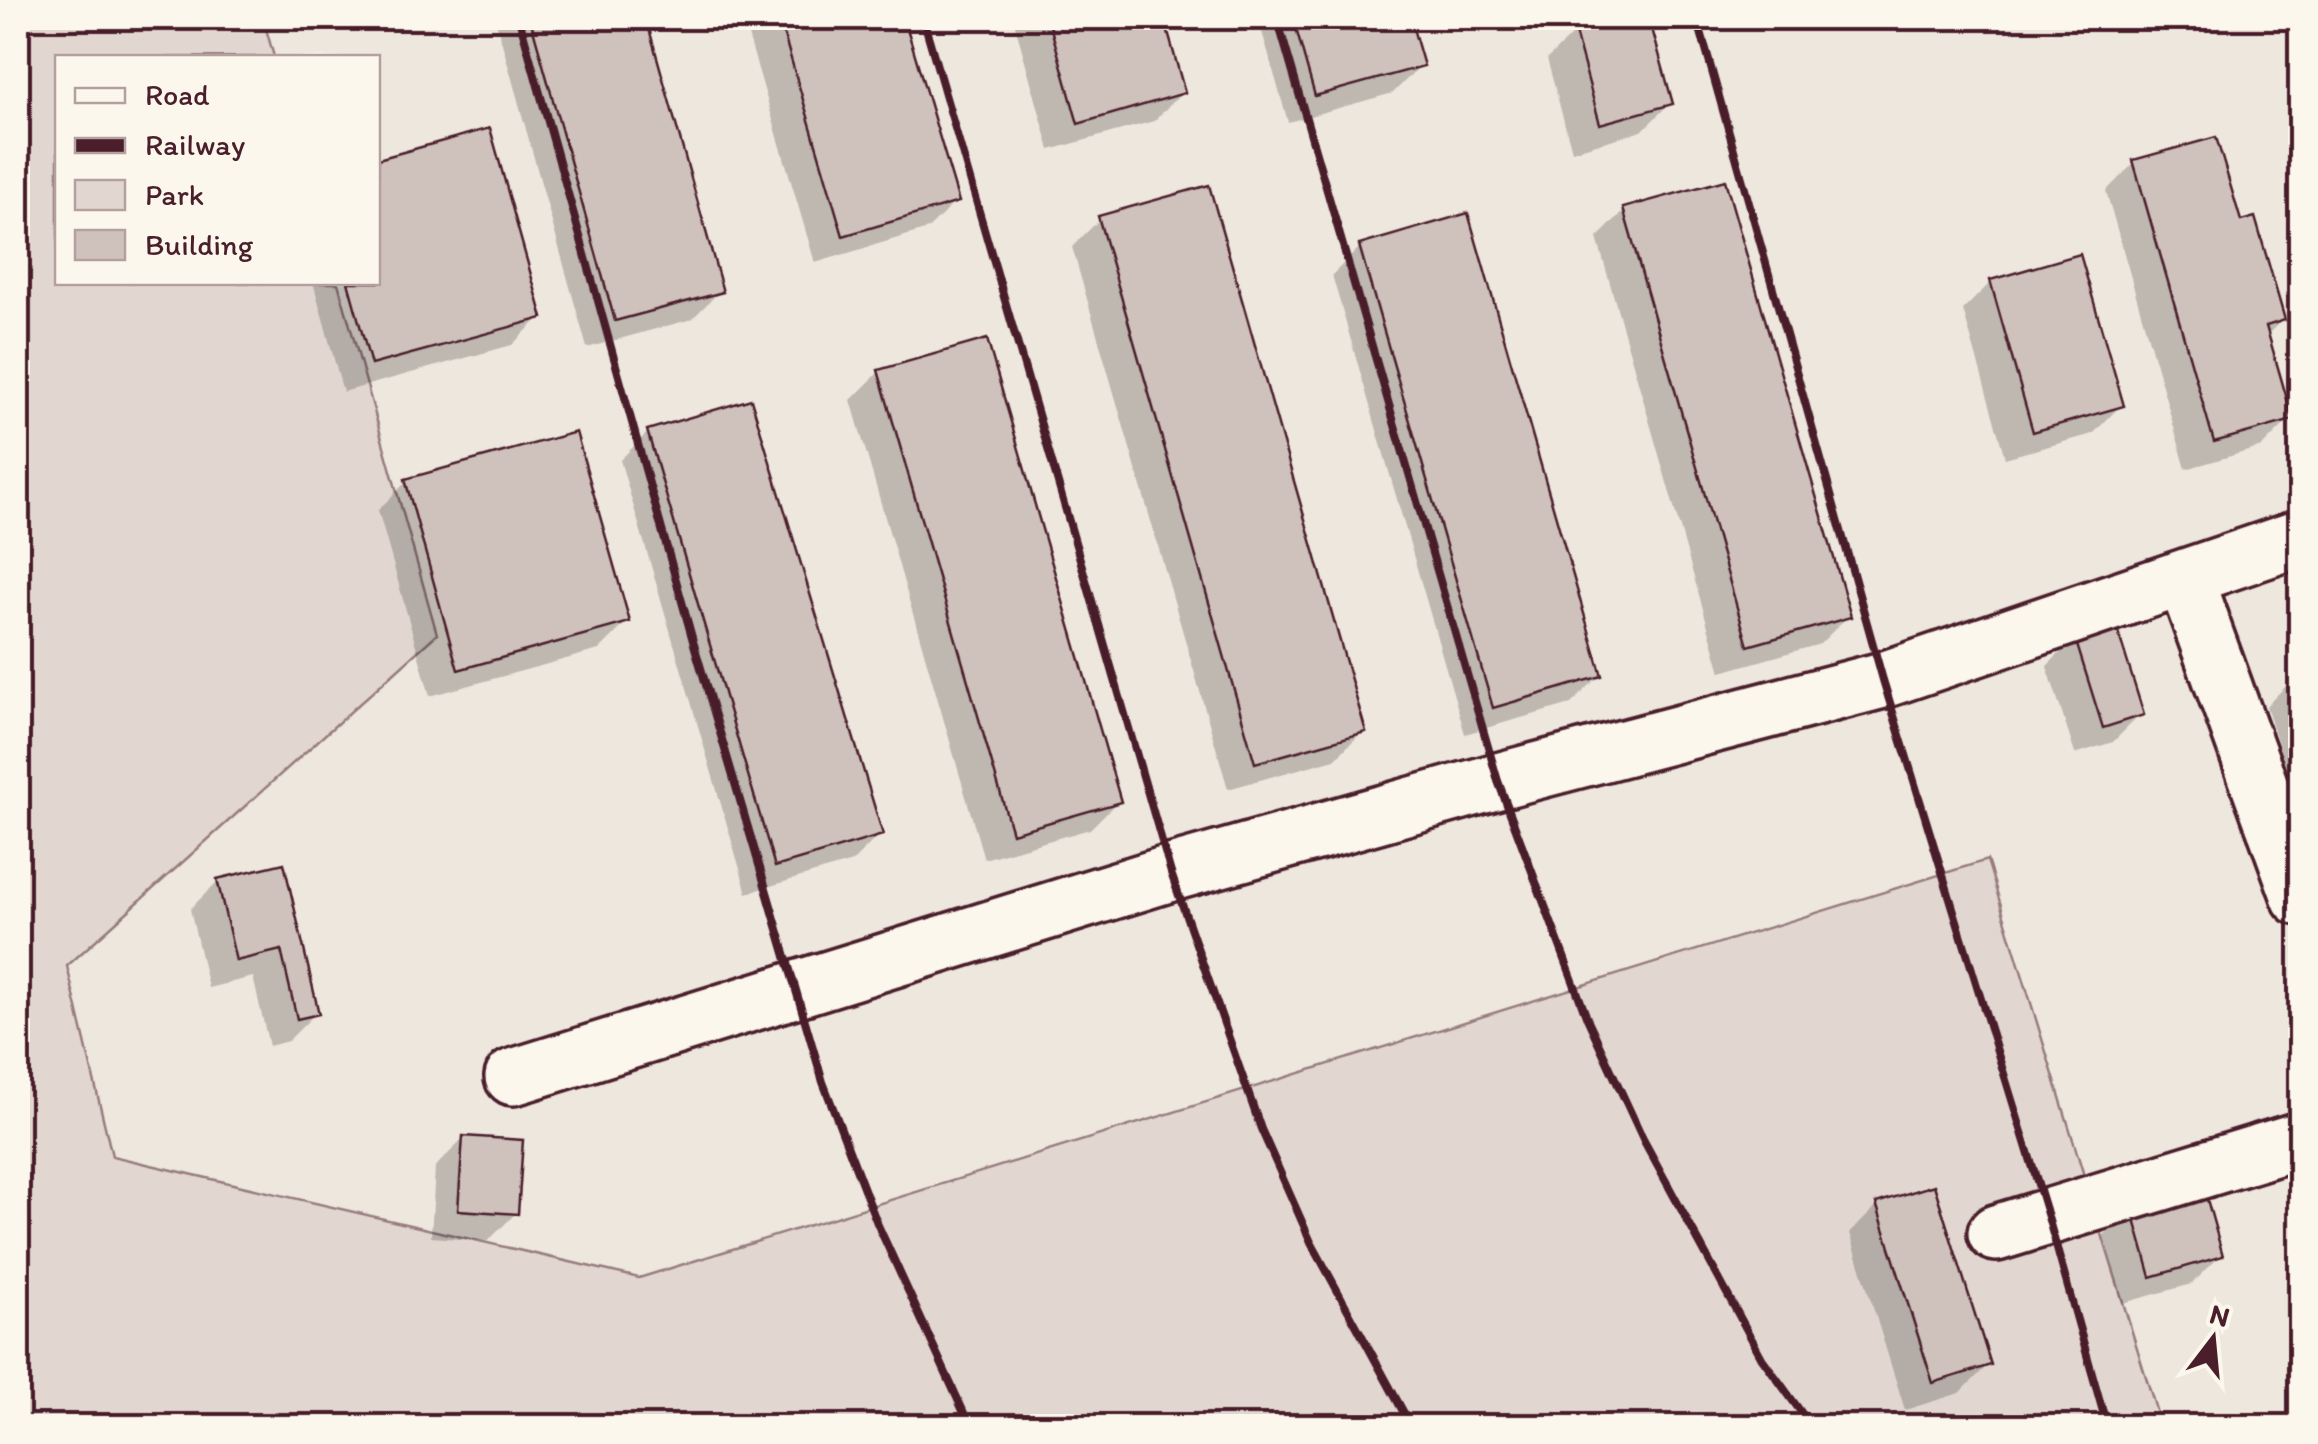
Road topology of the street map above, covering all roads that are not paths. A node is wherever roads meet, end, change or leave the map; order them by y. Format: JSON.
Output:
{"nodes":[{"id":1,"x":2300,"y":538,"type":"edge"},
{"id":2,"x":2186,"y":579,"type":"junction"},
{"id":3,"x":2300,"y":898,"type":"edge"},
{"id":4,"x":512,"y":1078,"type":"dead end"},
{"id":5,"x":2300,"y":1140,"type":"edge"},
{"id":6,"x":1996,"y":1233,"type":"dead end"}],
"edges":[{"from":1,"to":2,"type":"lane"},
{"from":2,"to":3,"type":"lane"},
{"from":2,"to":4,"type":"lane"},
{"from":5,"to":6,"type":"lane"}]}
